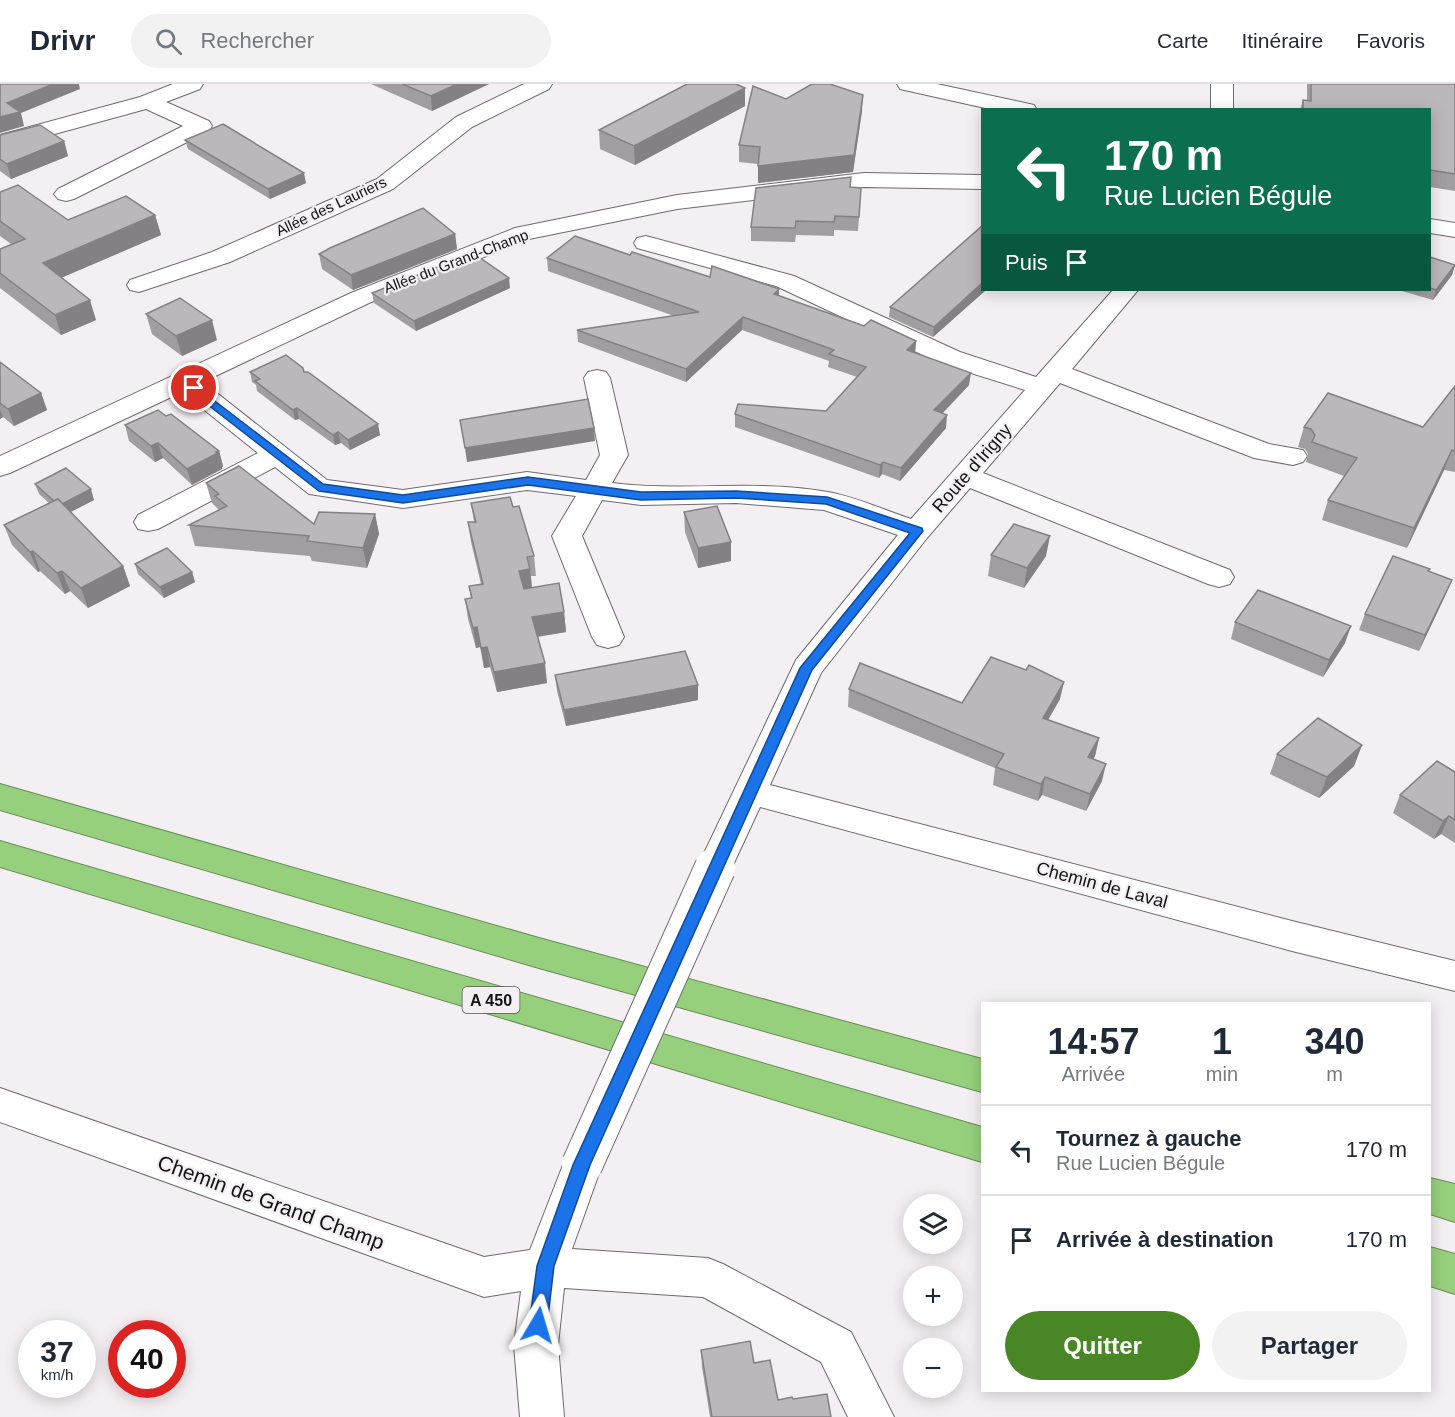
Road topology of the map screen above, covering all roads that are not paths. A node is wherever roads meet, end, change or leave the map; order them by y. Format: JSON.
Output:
{"nodes":[{"id":1,"x":192,"y":84,"type":"edge"},
{"id":2,"x":541,"y":84,"type":"edge"},
{"id":3,"x":908,"y":84,"type":"edge"},
{"id":4,"x":1221,"y":84,"type":"edge"},
{"id":5,"x":148,"y":102,"type":"junction"},
{"id":6,"x":1017,"y":108,"type":"edge"},
{"id":7,"x":1221,"y":108,"type":"edge"},
{"id":8,"x":0,"y":142,"type":"edge"},
{"id":9,"x":981,"y":182,"type":"edge"},
{"id":10,"x":66,"y":194,"type":"dead end"},
{"id":11,"x":1431,"y":226,"type":"edge"},
{"id":12,"x":1455,"y":230,"type":"edge"},
{"id":13,"x":646,"y":243,"type":"dead end"},
{"id":14,"x":139,"y":285,"type":"dead end"},
{"id":15,"x":1125,"y":291,"type":"edge"},
{"id":16,"x":597,"y":378,"type":"dead end"},
{"id":17,"x":1048,"y":379,"type":"junction"},
{"id":18,"x":185,"y":381,"type":"junction"},
{"id":19,"x":278,"y":454,"type":"junction"},
{"id":20,"x":1293,"y":456,"type":"dead end"},
{"id":21,"x":0,"y":467,"type":"edge"},
{"id":22,"x":965,"y":476,"type":"junction"},
{"id":23,"x":595,"y":490,"type":"junction"},
{"id":24,"x":148,"y":522,"type":"dead end"},
{"id":25,"x":917,"y":531,"type":"junction"},
{"id":26,"x":1219,"y":577,"type":"dead end"},
{"id":27,"x":608,"y":637,"type":"dead end"},
{"id":28,"x":750,"y":792,"type":"junction"},
{"id":29,"x":0,"y":797,"type":"edge"},
{"id":30,"x":0,"y":854,"type":"edge"},
{"id":31,"x":1455,"y":976,"type":"edge"},
{"id":32,"x":981,"y":1076,"type":"edge"},
{"id":33,"x":0,"y":1105,"type":"edge"},
{"id":34,"x":981,"y":1145,"type":"edge"},
{"id":35,"x":1431,"y":1196,"type":"edge"},
{"id":36,"x":1455,"y":1203,"type":"edge"},
{"id":37,"x":546,"y":1266,"type":"junction"},
{"id":38,"x":1431,"y":1267,"type":"edge"},
{"id":39,"x":1455,"y":1274,"type":"edge"},
{"id":40,"x":542,"y":1417,"type":"edge"},
{"id":41,"x":872,"y":1417,"type":"edge"}],
"edges":[{"from":1,"to":5,"type":"street"},
{"from":2,"to":14,"type":"street","name":"Allée des Lauriers"},
{"from":3,"to":6,"type":"street"},
{"from":4,"to":7,"type":"street"},
{"from":5,"to":8,"type":"street"},
{"from":5,"to":10,"type":"street"},
{"from":9,"to":18,"type":"street","name":"Allée du Grand-Champ"},
{"from":11,"to":12,"type":"street"},
{"from":13,"to":17,"type":"street"},
{"from":15,"to":17,"type":"street","name":"Route d'Irigny"},
{"from":16,"to":23,"type":"street"},
{"from":17,"to":20,"type":"street"},
{"from":17,"to":22,"type":"street","name":"Route d'Irigny"},
{"from":18,"to":19,"type":"street"},
{"from":18,"to":21,"type":"street","name":"Allée du Grand-Champ"},
{"from":19,"to":23,"type":"street"},
{"from":19,"to":24,"type":"street"},
{"from":22,"to":25,"type":"street","name":"Route d'Irigny"},
{"from":22,"to":26,"type":"street"},
{"from":23,"to":25,"type":"street"},
{"from":23,"to":27,"type":"street"},
{"from":25,"to":28,"type":"street","name":"Route d'Irigny"},
{"from":28,"to":31,"type":"street","name":"Chemin de Laval"},
{"from":28,"to":37,"type":"street","name":"Route d'Irigny","bridge":true},
{"from":29,"to":32,"type":"highway"},
{"from":30,"to":34,"type":"highway","number":"A 450"},
{"from":33,"to":37,"type":"street","name":"Chemin de Grand Champ"},
{"from":35,"to":36,"type":"highway"},
{"from":37,"to":40,"type":"street","name":"Route d'Irigny"},
{"from":37,"to":41,"type":"street","name":"Chemin de Grand Champ"},
{"from":38,"to":39,"type":"highway"}]}
